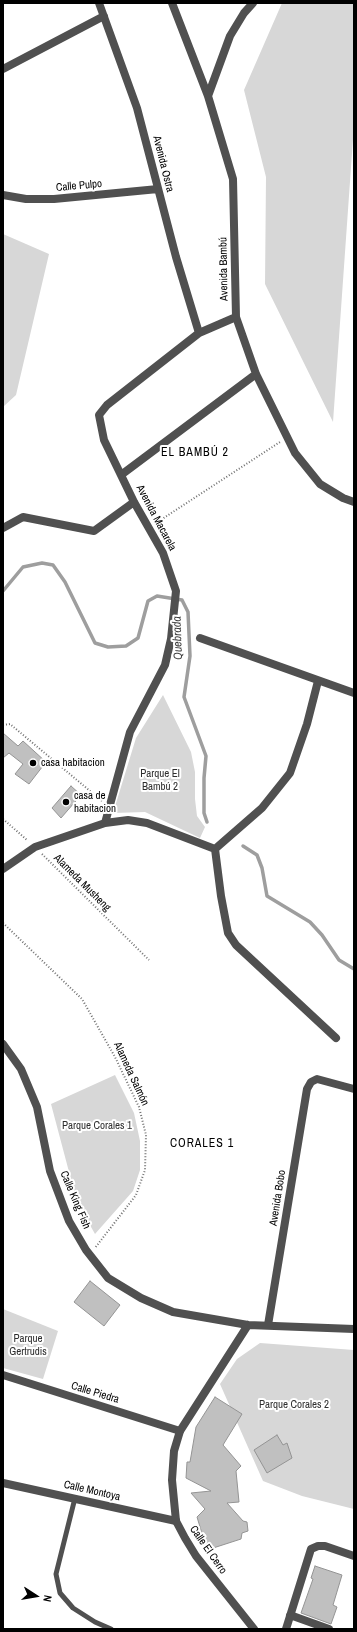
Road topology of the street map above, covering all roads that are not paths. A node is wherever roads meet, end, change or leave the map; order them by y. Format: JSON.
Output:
{"nodes":[{"id":1,"x":100,"y":3,"type":"edge"},
{"id":2,"x":172,"y":3,"type":"edge"},
{"id":3,"x":253,"y":3,"type":"edge"},
{"id":4,"x":104,"y":16,"type":"junction"},
{"id":5,"x":3,"y":68,"type":"edge"},
{"id":6,"x":208,"y":96,"type":"junction"},
{"id":7,"x":158,"y":190,"type":"junction"},
{"id":8,"x":3,"y":195,"type":"edge"},
{"id":9,"x":236,"y":317,"type":"junction"},
{"id":10,"x":199,"y":333,"type":"junction"},
{"id":11,"x":256,"y":374,"type":"junction"},
{"id":12,"x":121,"y":475,"type":"junction"},
{"id":13,"x":134,"y":502,"type":"junction"},
{"id":14,"x":354,"y":502,"type":"edge"},
{"id":15,"x":3,"y":528,"type":"edge"},
{"id":16,"x":200,"y":638,"type":"dead end"},
{"id":17,"x":318,"y":682,"type":"junction"},
{"id":18,"x":354,"y":693,"type":"edge"},
{"id":19,"x":105,"y":823,"type":"junction"},
{"id":20,"x":215,"y":849,"type":"junction"},
{"id":21,"x":3,"y":869,"type":"edge"},
{"id":22,"x":336,"y":1038,"type":"dead end"},
{"id":23,"x":3,"y":1044,"type":"edge"},
{"id":24,"x":354,"y":1089,"type":"edge"},
{"id":25,"x":248,"y":1325,"type":"junction"},
{"id":26,"x":268,"y":1325,"type":"junction"},
{"id":27,"x":354,"y":1329,"type":"edge"},
{"id":28,"x":3,"y":1375,"type":"edge"},
{"id":29,"x":180,"y":1431,"type":"junction"},
{"id":30,"x":3,"y":1483,"type":"edge"},
{"id":31,"x":75,"y":1498,"type":"junction"},
{"id":32,"x":176,"y":1521,"type":"junction"},
{"id":33,"x":354,"y":1556,"type":"edge"},
{"id":34,"x":290,"y":1615,"type":"junction"},
{"id":35,"x":111,"y":1629,"type":"edge"},
{"id":36,"x":254,"y":1629,"type":"edge"},
{"id":37,"x":286,"y":1629,"type":"edge"},
{"id":38,"x":329,"y":1629,"type":"edge"}],
"edges":[{"from":1,"to":4,"type":"street","name":"Avenida Ostra"},
{"from":2,"to":6,"type":"street","name":"Avenida Bambú"},
{"from":3,"to":6,"type":"street"},
{"from":4,"to":5,"type":"street"},
{"from":4,"to":7,"type":"street","name":"Avenida Ostra"},
{"from":6,"to":9,"type":"street","name":"Avenida Bambú"},
{"from":7,"to":8,"type":"street","name":"Calle Pulpo"},
{"from":7,"to":10,"type":"street","name":"Avenida Ostra"},
{"from":9,"to":10,"type":"street","name":"Avenida Macarela"},
{"from":9,"to":11,"type":"street","name":"Avenida Bambú"},
{"from":10,"to":12,"type":"street","name":"Avenida Macarela"},
{"from":11,"to":12,"type":"street"},
{"from":11,"to":14,"type":"street","name":"Avenida Bambú"},
{"from":12,"to":13,"type":"street","name":"Avenida Macarela"},
{"from":13,"to":15,"type":"street"},
{"from":13,"to":19,"type":"street","name":"Avenida Macarela"},
{"from":16,"to":17,"type":"street"},
{"from":17,"to":18,"type":"street"},
{"from":17,"to":20,"type":"street"},
{"from":19,"to":20,"type":"street"},
{"from":19,"to":21,"type":"street"},
{"from":20,"to":22,"type":"street"},
{"from":23,"to":25,"type":"street","name":"Calle King Fish"},
{"from":24,"to":26,"type":"street","name":"Avenida Bobo"},
{"from":25,"to":26,"type":"street","name":"Calle King Fish"},
{"from":25,"to":29,"type":"street","name":"Calle El Cerro"},
{"from":26,"to":27,"type":"street","name":"Calle King Fish"},
{"from":28,"to":29,"type":"street","name":"Calle Piedra"},
{"from":29,"to":32,"type":"street","name":"Calle El Cerro"},
{"from":30,"to":31,"type":"street","name":"Calle Montoya"},
{"from":31,"to":32,"type":"street","name":"Calle Montoya"},
{"from":31,"to":35,"type":"lane"},
{"from":32,"to":36,"type":"street","name":"Calle El Cerro"},
{"from":33,"to":34,"type":"street"},
{"from":34,"to":37,"type":"street"},
{"from":34,"to":38,"type":"street"}]}
